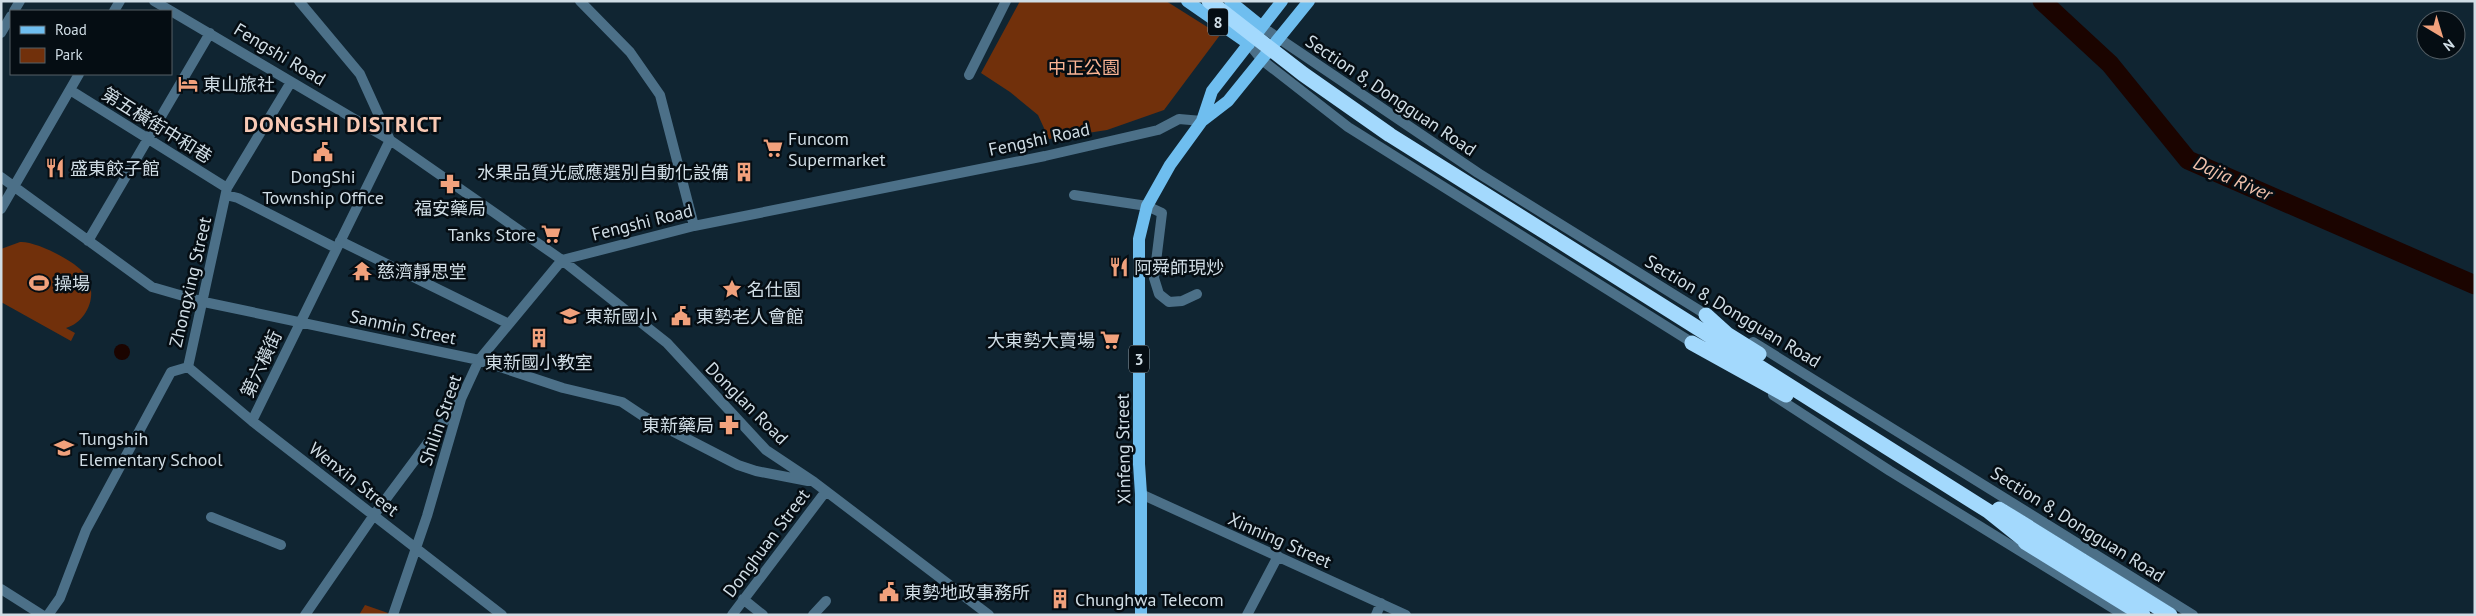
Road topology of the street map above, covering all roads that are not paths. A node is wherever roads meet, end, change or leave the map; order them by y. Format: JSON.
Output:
{"nodes":[{"id":1,"x":154,"y":1,"type":"edge"},
{"id":2,"x":299,"y":1,"type":"edge"},
{"id":3,"x":580,"y":1,"type":"edge"},
{"id":4,"x":1006,"y":1,"type":"edge"},
{"id":5,"x":1187,"y":1,"type":"edge"},
{"id":6,"x":1209,"y":1,"type":"edge"},
{"id":7,"x":1230,"y":1,"type":"edge"},
{"id":8,"x":1282,"y":1,"type":"edge"},
{"id":9,"x":1309,"y":1,"type":"edge"},
{"id":10,"x":170,"y":10,"type":"edge"},
{"id":11,"x":172,"y":11,"type":"edge"},
{"id":12,"x":10,"y":18,"type":"edge"},
{"id":13,"x":1262,"y":27,"type":"junction"},
{"id":14,"x":1,"y":32,"type":"edge"},
{"id":15,"x":210,"y":33,"type":"junction"},
{"id":16,"x":1279,"y":40,"type":"junction"},
{"id":17,"x":1249,"y":44,"type":"junction"},
{"id":18,"x":1262,"y":60,"type":"junction"},
{"id":19,"x":78,"y":75,"type":"edge"},
{"id":20,"x":969,"y":75,"type":"dead end"},
{"id":21,"x":291,"y":82,"type":"junction"},
{"id":22,"x":70,"y":90,"type":"junction"},
{"id":23,"x":1202,"y":121,"type":"junction"},
{"id":24,"x":148,"y":138,"type":"junction"},
{"id":25,"x":390,"y":140,"type":"junction"},
{"id":26,"x":1,"y":177,"type":"edge"},
{"id":27,"x":15,"y":186,"type":"junction"},
{"id":28,"x":227,"y":191,"type":"junction"},
{"id":29,"x":1074,"y":195,"type":"dead end"},
{"id":30,"x":1147,"y":206,"type":"junction"},
{"id":31,"x":1,"y":209,"type":"edge"},
{"id":32,"x":694,"y":226,"type":"junction"},
{"id":33,"x":88,"y":241,"type":"junction"},
{"id":34,"x":338,"y":245,"type":"junction"},
{"id":35,"x":562,"y":260,"type":"junction"},
{"id":36,"x":1197,"y":294,"type":"dead end"},
{"id":37,"x":204,"y":302,"type":"junction"},
{"id":38,"x":1706,"y":315,"type":"junction"},
{"id":39,"x":300,"y":322,"type":"junction"},
{"id":40,"x":507,"y":323,"type":"junction"},
{"id":41,"x":1692,"y":343,"type":"junction"},
{"id":42,"x":479,"y":360,"type":"junction"},
{"id":43,"x":188,"y":367,"type":"junction"},
{"id":44,"x":461,"y":399,"type":"junction"},
{"id":45,"x":252,"y":421,"type":"junction"},
{"id":46,"x":814,"y":482,"type":"junction"},
{"id":47,"x":826,"y":491,"type":"junction"},
{"id":48,"x":1141,"y":494,"type":"junction"},
{"id":49,"x":374,"y":515,"type":"junction"},
{"id":50,"x":211,"y":517,"type":"dead end"},
{"id":51,"x":2040,"y":543,"type":"junction"},
{"id":52,"x":281,"y":545,"type":"dead end"},
{"id":53,"x":416,"y":548,"type":"junction"},
{"id":54,"x":1278,"y":556,"type":"junction"},
{"id":55,"x":1,"y":590,"type":"edge"},
{"id":56,"x":743,"y":599,"type":"junction"},
{"id":57,"x":826,"y":600,"type":"dead end"},
{"id":58,"x":1381,"y":603,"type":"junction"},
{"id":59,"x":42,"y":615,"type":"edge"},
{"id":60,"x":48,"y":615,"type":"edge"},
{"id":61,"x":305,"y":615,"type":"edge"},
{"id":62,"x":393,"y":615,"type":"edge"},
{"id":63,"x":502,"y":615,"type":"edge"},
{"id":64,"x":732,"y":615,"type":"edge"},
{"id":65,"x":763,"y":615,"type":"edge"},
{"id":66,"x":814,"y":615,"type":"edge"},
{"id":67,"x":989,"y":615,"type":"edge"},
{"id":68,"x":1141,"y":615,"type":"edge"},
{"id":69,"x":1247,"y":615,"type":"edge"},
{"id":70,"x":1376,"y":615,"type":"edge"},
{"id":71,"x":1406,"y":615,"type":"edge"},
{"id":72,"x":2124,"y":615,"type":"edge"},
{"id":73,"x":2143,"y":615,"type":"edge"},
{"id":74,"x":2170,"y":615,"type":"edge"},
{"id":75,"x":2193,"y":615,"type":"edge"}],
"edges":[{"from":1,"to":10,"type":"street","name":"Fengshi Road"},
{"from":2,"to":25,"type":"street"},
{"from":3,"to":32,"type":"street"},
{"from":4,"to":20,"type":"street"},
{"from":5,"to":17,"type":"main road","number":"8"},
{"from":6,"to":51,"type":"highway","bridge":true},
{"from":7,"to":13,"type":"main road","number":"8"},
{"from":8,"to":13,"type":"main road","number":"3"},
{"from":9,"to":16,"type":"main road","number":"3"},
{"from":11,"to":15,"type":"street","name":"Fengshi Road"},
{"from":12,"to":14,"type":"street"},
{"from":13,"to":16,"type":"street","name":"Section 8, Dongguan Road"},
{"from":13,"to":17,"type":"main road","number":"3"},
{"from":15,"to":21,"type":"street","name":"Fengshi Road"},
{"from":15,"to":24,"type":"street"},
{"from":16,"to":18,"type":"main road","number":"3"},
{"from":16,"to":38,"type":"street","name":"Section 8, Dongguan Road"},
{"from":17,"to":18,"type":"street"},
{"from":17,"to":23,"type":"main road","number":"3"},
{"from":18,"to":23,"type":"main road","number":"3"},
{"from":18,"to":41,"type":"street"},
{"from":19,"to":22,"type":"street"},
{"from":21,"to":25,"type":"street","name":"Fengshi Road"},
{"from":21,"to":28,"type":"street","name":"Zhongxing Street"},
{"from":22,"to":24,"type":"street","name":"第五橫街中和巷"},
{"from":22,"to":27,"type":"street"},
{"from":23,"to":30,"type":"main road","name":"Xinfeng Street","number":"3"},
{"from":23,"to":32,"type":"street","name":"Fengshi Road"},
{"from":24,"to":28,"type":"street","name":"第五橫街中和巷"},
{"from":24,"to":33,"type":"street"},
{"from":25,"to":34,"type":"street","name":"第六橫街"},
{"from":25,"to":35,"type":"street","name":"Fengshi Road"},
{"from":26,"to":27,"type":"street","name":"Sanmin Street"},
{"from":27,"to":31,"type":"street"},
{"from":27,"to":33,"type":"street","name":"Sanmin Street"},
{"from":28,"to":34,"type":"street","name":"第五橫街中和巷"},
{"from":28,"to":37,"type":"street","name":"Zhongxing Street"},
{"from":29,"to":30,"type":"street"},
{"from":30,"to":36,"type":"street"},
{"from":30,"to":48,"type":"main road","name":"Xinfeng Street","number":"3"},
{"from":32,"to":35,"type":"street","name":"Fengshi Road"},
{"from":33,"to":37,"type":"street","name":"Sanmin Street"},
{"from":34,"to":39,"type":"street","name":"第六橫街"},
{"from":34,"to":40,"type":"street","name":"第五橫街中和巷"},
{"from":35,"to":40,"type":"street","name":"Shilin Street"},
{"from":35,"to":46,"type":"street","name":"Donglan Road"},
{"from":37,"to":39,"type":"street","name":"Sanmin Street"},
{"from":37,"to":43,"type":"street","name":"Zhongxing Street"},
{"from":38,"to":51,"type":"highway"},
{"from":38,"to":75,"type":"street","name":"Section 8, Dongguan Road"},
{"from":39,"to":42,"type":"street","name":"Sanmin Street"},
{"from":39,"to":45,"type":"street","name":"第六橫街"},
{"from":40,"to":42,"type":"street","name":"Shilin Street"},
{"from":41,"to":51,"type":"highway"},
{"from":41,"to":72,"type":"street"},
{"from":42,"to":44,"type":"street","name":"Shilin Street"},
{"from":42,"to":46,"type":"street","name":"Sanmin Street"},
{"from":43,"to":45,"type":"street","name":"Wenxin Street"},
{"from":43,"to":60,"type":"street","name":"Zhongxing Street"},
{"from":44,"to":49,"type":"street"},
{"from":44,"to":53,"type":"street","name":"Shilin Street"},
{"from":45,"to":49,"type":"street","name":"Wenxin Street"},
{"from":46,"to":47,"type":"street","name":"Donglan Road"},
{"from":47,"to":56,"type":"street","name":"Donghuan Street"},
{"from":47,"to":67,"type":"street","name":"Donglan Road"},
{"from":48,"to":54,"type":"street","name":"Xinning Street"},
{"from":48,"to":68,"type":"main road","name":"Xinfeng Street","number":"3"},
{"from":49,"to":53,"type":"street","name":"Wenxin Street"},
{"from":49,"to":61,"type":"street"},
{"from":50,"to":52,"type":"street"},
{"from":51,"to":73,"type":"highway"},
{"from":51,"to":74,"type":"highway"},
{"from":53,"to":62,"type":"street","name":"Shilin Street"},
{"from":53,"to":63,"type":"street","name":"Wenxin Street"},
{"from":54,"to":58,"type":"street","name":"Xinning Street"},
{"from":54,"to":69,"type":"street"},
{"from":55,"to":59,"type":"street"},
{"from":56,"to":64,"type":"street","name":"Donghuan Street"},
{"from":56,"to":65,"type":"street"},
{"from":57,"to":66,"type":"street"},
{"from":58,"to":70,"type":"street"},
{"from":58,"to":71,"type":"street","name":"Xinning Street"}]}
